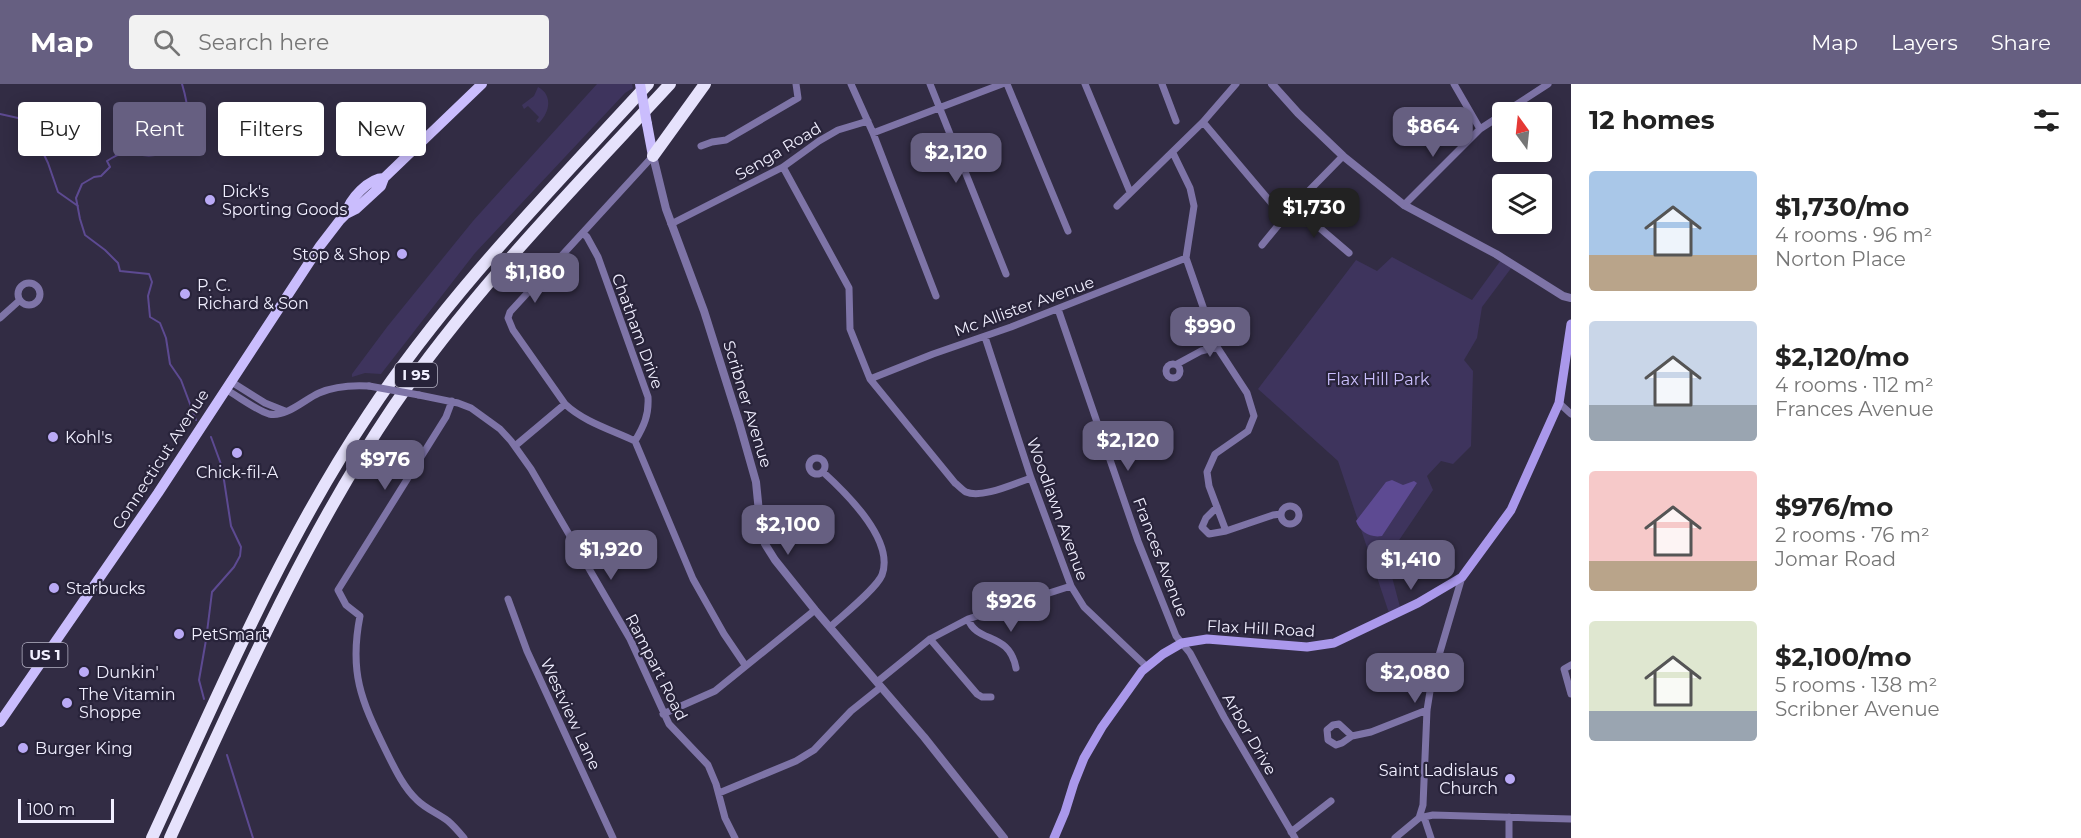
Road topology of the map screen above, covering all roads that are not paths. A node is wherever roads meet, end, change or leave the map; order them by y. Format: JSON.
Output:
{"nodes":[{"id":1,"x":482,"y":84,"type":"edge"},
{"id":2,"x":640,"y":84,"type":"edge"},
{"id":3,"x":648,"y":84,"type":"edge"},
{"id":4,"x":670,"y":84,"type":"edge"},
{"id":5,"x":705,"y":84,"type":"edge"},
{"id":6,"x":796,"y":84,"type":"edge"},
{"id":7,"x":851,"y":84,"type":"edge"},
{"id":8,"x":930,"y":84,"type":"edge"},
{"id":9,"x":1002,"y":84,"type":"edge"},
{"id":10,"x":1007,"y":84,"type":"edge"},
{"id":11,"x":1085,"y":84,"type":"edge"},
{"id":12,"x":1162,"y":84,"type":"edge"},
{"id":13,"x":1236,"y":84,"type":"edge"},
{"id":14,"x":1272,"y":84,"type":"edge"},
{"id":15,"x":1454,"y":84,"type":"edge"},
{"id":16,"x":1548,"y":84,"type":"edge"},
{"id":17,"x":1521,"y":102,"type":"edge"},
{"id":18,"x":940,"y":109,"type":"junction"},
{"id":19,"x":1176,"y":121,"type":"dead end"},
{"id":20,"x":1492,"y":121,"type":"edge"},
{"id":21,"x":868,"y":122,"type":"junction"},
{"id":22,"x":1203,"y":122,"type":"junction"},
{"id":23,"x":1480,"y":129,"type":"junction"},
{"id":24,"x":873,"y":133,"type":"junction"},
{"id":25,"x":701,"y":146,"type":"dead end"},
{"id":26,"x":1173,"y":153,"type":"junction"},
{"id":27,"x":653,"y":156,"type":"junction"},
{"id":28,"x":1343,"y":156,"type":"junction"},
{"id":29,"x":783,"y":167,"type":"junction"},
{"id":30,"x":1130,"y":192,"type":"junction"},
{"id":31,"x":1404,"y":205,"type":"junction"},
{"id":32,"x":1117,"y":206,"type":"dead end"},
{"id":33,"x":1294,"y":206,"type":"junction"},
{"id":34,"x":1284,"y":218,"type":"junction"},
{"id":35,"x":671,"y":224,"type":"junction"},
{"id":36,"x":1068,"y":231,"type":"dead end"},
{"id":37,"x":583,"y":233,"type":"junction"},
{"id":38,"x":1262,"y":245,"type":"dead end"},
{"id":39,"x":1349,"y":253,"type":"dead end"},
{"id":40,"x":1186,"y":258,"type":"junction"},
{"id":41,"x":1006,"y":274,"type":"dead end"},
{"id":42,"x":936,"y":296,"type":"dead end"},
{"id":43,"x":1571,"y":298,"type":"edge"},
{"id":44,"x":20,"y":300,"type":"dead end"},
{"id":45,"x":1058,"y":309,"type":"junction"},
{"id":46,"x":0,"y":318,"type":"edge"},
{"id":47,"x":1571,"y":324,"type":"edge"},
{"id":48,"x":985,"y":337,"type":"junction"},
{"id":49,"x":1217,"y":347,"type":"junction"},
{"id":50,"x":1176,"y":364,"type":"dead end"},
{"id":51,"x":870,"y":379,"type":"junction"},
{"id":52,"x":227,"y":385,"type":"junction"},
{"id":53,"x":453,"y":401,"type":"junction"},
{"id":54,"x":565,"y":404,"type":"junction"},
{"id":55,"x":1559,"y":404,"type":"junction"},
{"id":56,"x":1571,"y":414,"type":"edge"},
{"id":57,"x":635,"y":441,"type":"junction"},
{"id":58,"x":515,"y":446,"type":"junction"},
{"id":59,"x":823,"y":472,"type":"dead end"},
{"id":60,"x":1030,"y":478,"type":"junction"},
{"id":61,"x":1217,"y":507,"type":"junction"},
{"id":62,"x":1281,"y":514,"type":"dead end"},
{"id":63,"x":1226,"y":531,"type":"junction"},
{"id":64,"x":1462,"y":577,"type":"junction"},
{"id":65,"x":1071,"y":586,"type":"junction"},
{"id":66,"x":508,"y":599,"type":"dead end"},
{"id":67,"x":815,"y":610,"type":"junction"},
{"id":68,"x":968,"y":619,"type":"junction"},
{"id":69,"x":830,"y":627,"type":"junction"},
{"id":70,"x":930,"y":639,"type":"junction"},
{"id":71,"x":1182,"y":643,"type":"junction"},
{"id":72,"x":745,"y":665,"type":"junction"},
{"id":73,"x":1571,"y":665,"type":"edge"},
{"id":74,"x":1146,"y":666,"type":"junction"},
{"id":75,"x":1016,"y":668,"type":"dead end"},
{"id":76,"x":879,"y":684,"type":"junction"},
{"id":77,"x":1571,"y":694,"type":"edge"},
{"id":78,"x":991,"y":697,"type":"dead end"},
{"id":79,"x":1427,"y":710,"type":"junction"},
{"id":80,"x":663,"y":714,"type":"junction"},
{"id":81,"x":0,"y":722,"type":"edge"},
{"id":82,"x":1352,"y":736,"type":"dead end"},
{"id":83,"x":718,"y":793,"type":"junction"},
{"id":84,"x":1331,"y":801,"type":"dead end"},
{"id":85,"x":1421,"y":817,"type":"junction"},
{"id":86,"x":1509,"y":817,"type":"junction"},
{"id":87,"x":1571,"y":819,"type":"edge"},
{"id":88,"x":1293,"y":835,"type":"edge"},
{"id":89,"x":152,"y":838,"type":"edge"},
{"id":90,"x":170,"y":838,"type":"edge"},
{"id":91,"x":464,"y":838,"type":"edge"},
{"id":92,"x":613,"y":838,"type":"edge"},
{"id":93,"x":735,"y":838,"type":"edge"},
{"id":94,"x":1004,"y":838,"type":"edge"},
{"id":95,"x":1054,"y":838,"type":"edge"},
{"id":96,"x":1395,"y":838,"type":"edge"},
{"id":97,"x":1431,"y":838,"type":"edge"},
{"id":98,"x":1509,"y":838,"type":"edge"}],
"edges":[{"from":1,"to":52,"type":"main road","name":"Connecticut Avenue","number":"US 1"},
{"from":2,"to":27,"type":"main road","name":"Scribner Avenue","bridge":true},
{"from":3,"to":89,"type":"highway","number":"I 95"},
{"from":4,"to":90,"type":"highway","number":"I 95"},
{"from":5,"to":27,"type":"highway"},
{"from":6,"to":25,"type":"street"},
{"from":7,"to":21,"type":"street"},
{"from":8,"to":18,"type":"street"},
{"from":9,"to":18,"type":"street"},
{"from":10,"to":36,"type":"street"},
{"from":11,"to":30,"type":"street"},
{"from":12,"to":19,"type":"street"},
{"from":13,"to":22,"type":"street"},
{"from":14,"to":28,"type":"street"},
{"from":15,"to":23,"type":"street"},
{"from":16,"to":17,"type":"street"},
{"from":18,"to":24,"type":"street"},
{"from":18,"to":41,"type":"street"},
{"from":20,"to":23,"type":"street"},
{"from":21,"to":24,"type":"street"},
{"from":21,"to":29,"type":"street","name":"Senga Road"},
{"from":22,"to":26,"type":"street"},
{"from":22,"to":34,"type":"street"},
{"from":23,"to":31,"type":"street"},
{"from":24,"to":42,"type":"street"},
{"from":26,"to":30,"type":"street"},
{"from":26,"to":40,"type":"street"},
{"from":27,"to":35,"type":"street","name":"Scribner Avenue"},
{"from":27,"to":37,"type":"street"},
{"from":28,"to":31,"type":"street"},
{"from":28,"to":33,"type":"street"},
{"from":29,"to":35,"type":"street","name":"Senga Road"},
{"from":29,"to":51,"type":"street"},
{"from":30,"to":32,"type":"street"},
{"from":31,"to":43,"type":"street"},
{"from":33,"to":34,"type":"street"},
{"from":33,"to":39,"type":"street"},
{"from":34,"to":38,"type":"street"},
{"from":35,"to":67,"type":"street","name":"Scribner Avenue"},
{"from":37,"to":54,"type":"street"},
{"from":37,"to":57,"type":"street","name":"Chatham Drive"},
{"from":40,"to":45,"type":"street","name":"Mc Allister Avenue"},
{"from":40,"to":49,"type":"street"},
{"from":44,"to":46,"type":"street"},
{"from":45,"to":48,"type":"street","name":"Mc Allister Avenue"},
{"from":45,"to":71,"type":"street","name":"Frances Avenue"},
{"from":47,"to":55,"type":"main road","name":"Flax Hill Road"},
{"from":48,"to":51,"type":"street","name":"Mc Allister Avenue"},
{"from":48,"to":60,"type":"street","name":"Woodlawn Avenue"},
{"from":49,"to":50,"type":"street"},
{"from":49,"to":61,"type":"street"},
{"from":51,"to":60,"type":"street"},
{"from":52,"to":53,"type":"street","name":"Rampart Road","bridge":true},
{"from":52,"to":81,"type":"main road","name":"Connecticut Avenue","number":"US 1"},
{"from":53,"to":58,"type":"street","name":"Rampart Road"},
{"from":53,"to":91,"type":"street"},
{"from":54,"to":57,"type":"street"},
{"from":54,"to":58,"type":"street"},
{"from":55,"to":56,"type":"street"},
{"from":55,"to":64,"type":"main road","name":"Flax Hill Road"},
{"from":57,"to":72,"type":"street"},
{"from":58,"to":80,"type":"street","name":"Rampart Road"},
{"from":59,"to":69,"type":"street"},
{"from":60,"to":65,"type":"street","name":"Woodlawn Avenue"},
{"from":61,"to":63,"type":"street"},
{"from":61,"to":63,"type":"street"},
{"from":62,"to":63,"type":"street"},
{"from":64,"to":71,"type":"main road","name":"Flax Hill Road"},
{"from":64,"to":79,"type":"street"},
{"from":65,"to":68,"type":"street"},
{"from":65,"to":74,"type":"street","name":"Woodlawn Avenue"},
{"from":66,"to":92,"type":"street","name":"Westview Lane"},
{"from":67,"to":69,"type":"street","name":"Scribner Avenue"},
{"from":67,"to":72,"type":"street"},
{"from":68,"to":70,"type":"street"},
{"from":68,"to":75,"type":"street"},
{"from":69,"to":76,"type":"street","name":"Scribner Avenue"},
{"from":70,"to":76,"type":"street"},
{"from":70,"to":78,"type":"street"},
{"from":71,"to":74,"type":"main road","name":"Flax Hill Road"},
{"from":71,"to":88,"type":"street","name":"Arbor Drive"},
{"from":72,"to":80,"type":"street"},
{"from":73,"to":77,"type":"street"},
{"from":74,"to":95,"type":"main road","name":"Flax Hill Road"},
{"from":76,"to":83,"type":"street"},
{"from":76,"to":94,"type":"street","name":"Scribner Avenue"},
{"from":79,"to":82,"type":"street"},
{"from":79,"to":85,"type":"street"},
{"from":80,"to":83,"type":"street","name":"Rampart Road"},
{"from":83,"to":93,"type":"street","name":"Rampart Road"},
{"from":84,"to":88,"type":"street"},
{"from":85,"to":86,"type":"street"},
{"from":85,"to":96,"type":"street"},
{"from":85,"to":97,"type":"street"},
{"from":86,"to":87,"type":"street"},
{"from":86,"to":98,"type":"street"}]}
